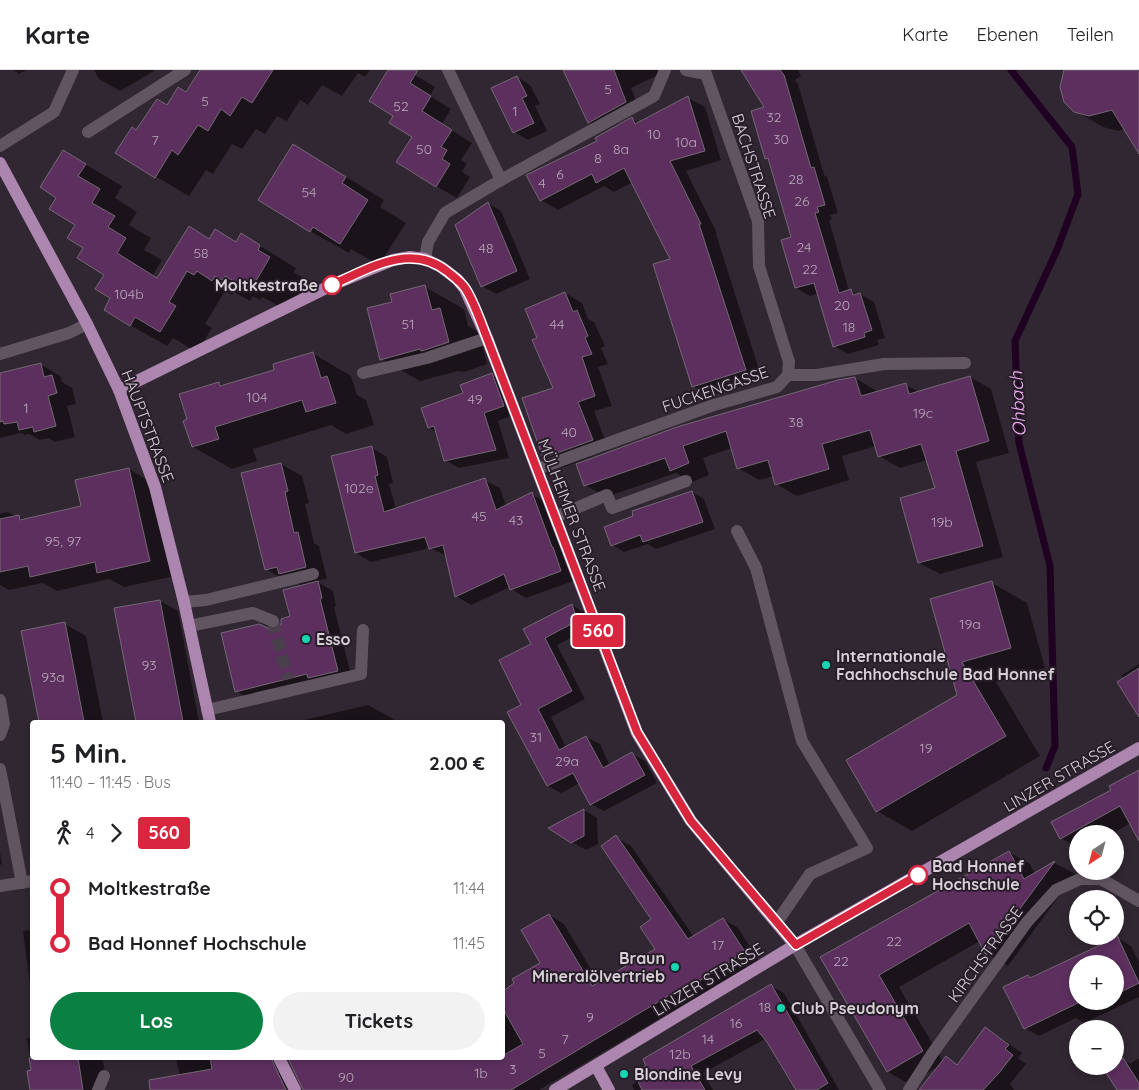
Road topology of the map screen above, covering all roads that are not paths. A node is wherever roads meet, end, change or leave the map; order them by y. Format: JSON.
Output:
{"nodes":[{"id":1,"x":73,"y":70,"type":"edge"},
{"id":2,"x":185,"y":70,"type":"edge"},
{"id":3,"x":448,"y":70,"type":"edge"},
{"id":4,"x":665,"y":70,"type":"edge"},
{"id":5,"x":686,"y":70,"type":"edge"},
{"id":6,"x":88,"y":132,"type":"dead end"},
{"id":7,"x":0,"y":146,"type":"edge"},
{"id":8,"x":0,"y":163,"type":"edge"},
{"id":9,"x":501,"y":180,"type":"junction"},
{"id":10,"x":425,"y":259,"type":"junction"},
{"id":11,"x":87,"y":324,"type":"junction"},
{"id":12,"x":487,"y":338,"type":"junction"},
{"id":13,"x":0,"y":354,"type":"edge"},
{"id":14,"x":965,"y":363,"type":"dead end"},
{"id":15,"x":362,"y":373,"type":"dead end"},
{"id":16,"x":788,"y":375,"type":"junction"},
{"id":17,"x":119,"y":390,"type":"junction"},
{"id":18,"x":537,"y":469,"type":"junction"},
{"id":19,"x":686,"y":481,"type":"dead end"},
{"id":20,"x":555,"y":517,"type":"junction"},
{"id":21,"x":737,"y":531,"type":"dead end"},
{"id":22,"x":313,"y":574,"type":"dead end"},
{"id":23,"x":184,"y":602,"type":"junction"},
{"id":24,"x":273,"y":620,"type":"dead end"},
{"id":25,"x":189,"y":626,"type":"junction"},
{"id":26,"x":363,"y":630,"type":"dead end"},
{"id":27,"x":0,"y":700,"type":"edge"},
{"id":28,"x":208,"y":716,"type":"edge"},
{"id":29,"x":0,"y":735,"type":"edge"},
{"id":30,"x":1139,"y":748,"type":"edge"},
{"id":31,"x":0,"y":769,"type":"edge"},
{"id":32,"x":27,"y":882,"type":"edge"},
{"id":33,"x":0,"y":886,"type":"edge"},
{"id":34,"x":1139,"y":901,"type":"edge"},
{"id":35,"x":777,"y":922,"type":"junction"},
{"id":36,"x":796,"y":945,"type":"junction"},
{"id":37,"x":280,"y":1060,"type":"edge"},
{"id":38,"x":596,"y":1066,"type":"junction"},
{"id":39,"x":104,"y":1076,"type":"dead end"},
{"id":40,"x":98,"y":1090,"type":"edge"},
{"id":41,"x":295,"y":1090,"type":"edge"},
{"id":42,"x":554,"y":1090,"type":"edge"},
{"id":43,"x":609,"y":1090,"type":"edge"},
{"id":44,"x":880,"y":1090,"type":"edge"},
{"id":45,"x":909,"y":1090,"type":"edge"}],
"edges":[{"from":1,"to":7,"type":"street"},
{"from":2,"to":6,"type":"street"},
{"from":3,"to":9,"type":"street"},
{"from":4,"to":9,"type":"street"},
{"from":5,"to":16,"type":"street","name":"BACHSTRASSE"},
{"from":8,"to":11,"type":"main road","name":"HAUPTSTRASSE"},
{"from":9,"to":10,"type":"street"},
{"from":10,"to":12,"type":"main road","name":"MÜLHEIMER STRASSE"},
{"from":10,"to":17,"type":"main road","name":"MÜLHEIMER STRASSE"},
{"from":11,"to":13,"type":"street"},
{"from":11,"to":17,"type":"main road","name":"HAUPTSTRASSE"},
{"from":12,"to":15,"type":"street"},
{"from":12,"to":18,"type":"main road","name":"MÜLHEIMER STRASSE"},
{"from":14,"to":16,"type":"street","name":"FUCKENGASSE"},
{"from":16,"to":18,"type":"street","name":"FUCKENGASSE"},
{"from":17,"to":23,"type":"main road","name":"HAUPTSTRASSE"},
{"from":18,"to":20,"type":"main road","name":"MÜLHEIMER STRASSE"},
{"from":19,"to":20,"type":"street"},
{"from":20,"to":35,"type":"main road","name":"MÜLHEIMER STRASSE"},
{"from":21,"to":35,"type":"street"},
{"from":22,"to":23,"type":"street"},
{"from":23,"to":25,"type":"main road","name":"HAUPTSTRASSE"},
{"from":24,"to":25,"type":"street"},
{"from":25,"to":28,"type":"main road","name":"HAUPTSTRASSE"},
{"from":26,"to":28,"type":"street"},
{"from":27,"to":29,"type":"street"},
{"from":30,"to":36,"type":"main road","name":"LINZER STRASSE"},
{"from":31,"to":32,"type":"street"},
{"from":32,"to":33,"type":"street"},
{"from":34,"to":45,"type":"street","name":"KIRCHSTRASSE"},
{"from":35,"to":36,"type":"main road","name":"MÜLHEIMER STRASSE"},
{"from":36,"to":38,"type":"main road","name":"LINZER STRASSE"},
{"from":36,"to":44,"type":"street","name":"MÜLHEIMER STRASSE"},
{"from":37,"to":41,"type":"main road"},
{"from":38,"to":42,"type":"main road","name":"LINZER STRASSE"},
{"from":38,"to":43,"type":"main road"},
{"from":39,"to":40,"type":"street"}]}
